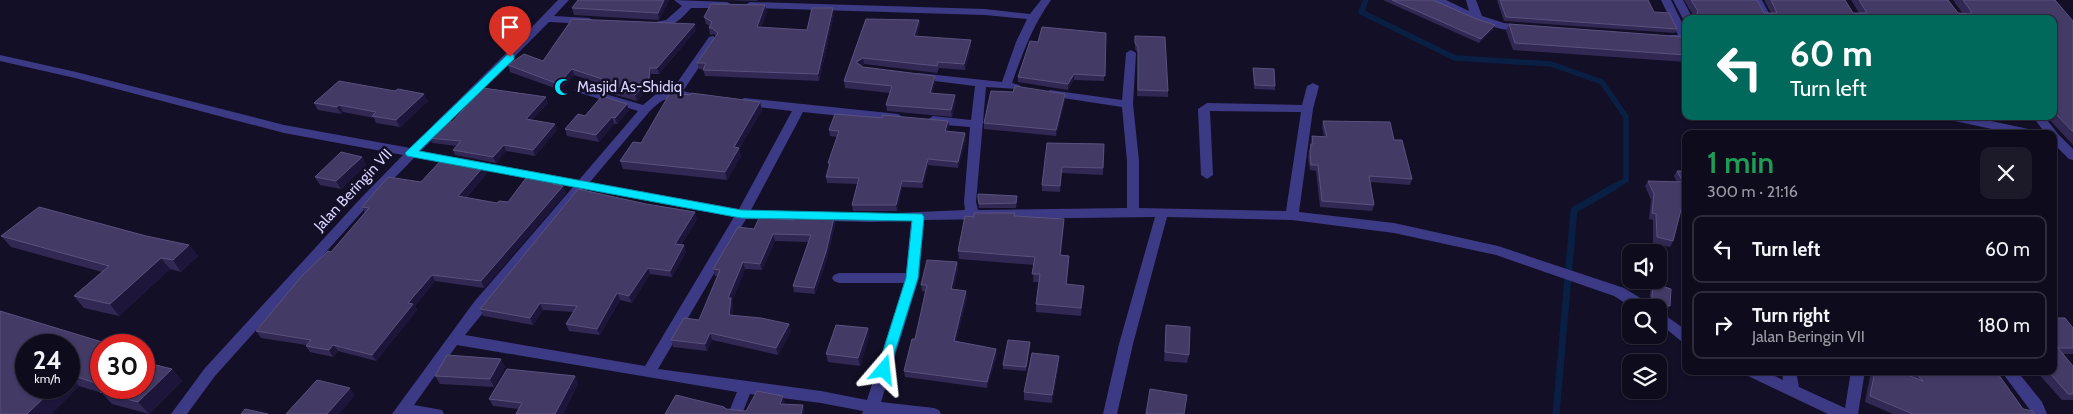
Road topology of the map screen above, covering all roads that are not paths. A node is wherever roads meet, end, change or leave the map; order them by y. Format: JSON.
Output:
{"nodes":[{"id":1,"x":564,"y":0,"type":"edge"},
{"id":2,"x":1046,"y":0,"type":"edge"},
{"id":3,"x":1438,"y":0,"type":"edge"},
{"id":4,"x":1471,"y":0,"type":"edge"},
{"id":5,"x":1666,"y":0,"type":"edge"},
{"id":6,"x":1678,"y":0,"type":"edge"},
{"id":7,"x":1757,"y":0,"type":"edge"},
{"id":8,"x":684,"y":2,"type":"edge"},
{"id":9,"x":1686,"y":15,"type":"edge"},
{"id":10,"x":1765,"y":15,"type":"edge"},
{"id":11,"x":1033,"y":18,"type":"junction"},
{"id":12,"x":1477,"y":18,"type":"junction"},
{"id":13,"x":547,"y":19,"type":"junction"},
{"id":14,"x":597,"y":22,"type":"edge"},
{"id":15,"x":646,"y":24,"type":"edge"},
{"id":16,"x":1532,"y":29,"type":"edge"},
{"id":17,"x":1682,"y":33,"type":"edge"},
{"id":18,"x":1657,"y":37,"type":"edge"},
{"id":19,"x":713,"y":39,"type":"edge"},
{"id":20,"x":1682,"y":39,"type":"edge"},
{"id":21,"x":1131,"y":54,"type":"dead end"},
{"id":22,"x":0,"y":58,"type":"edge"},
{"id":23,"x":910,"y":75,"type":"edge"},
{"id":24,"x":981,"y":82,"type":"junction"},
{"id":25,"x":1006,"y":86,"type":"junction"},
{"id":26,"x":1313,"y":86,"type":"dead end"},
{"id":27,"x":581,"y":90,"type":"dead end"},
{"id":28,"x":675,"y":94,"type":"junction"},
{"id":29,"x":698,"y":97,"type":"edge"},
{"id":30,"x":734,"y":101,"type":"edge"},
{"id":31,"x":1127,"y":104,"type":"junction"},
{"id":32,"x":799,"y":108,"type":"junction"},
{"id":33,"x":645,"y":109,"type":"junction"},
{"id":34,"x":1307,"y":109,"type":"junction"},
{"id":35,"x":1968,"y":120,"type":"edge"},
{"id":36,"x":2041,"y":120,"type":"edge"},
{"id":37,"x":976,"y":124,"type":"junction"},
{"id":38,"x":2015,"y":130,"type":"edge"},
{"id":39,"x":2049,"y":130,"type":"edge"},
{"id":40,"x":2057,"y":140,"type":"edge"},
{"id":41,"x":411,"y":153,"type":"junction"},
{"id":42,"x":2073,"y":156,"type":"edge"},
{"id":43,"x":1207,"y":174,"type":"dead end"},
{"id":44,"x":582,"y":182,"type":"junction"},
{"id":45,"x":745,"y":208,"type":"junction"},
{"id":46,"x":971,"y":209,"type":"junction"},
{"id":47,"x":1134,"y":212,"type":"junction"},
{"id":48,"x":1162,"y":213,"type":"junction"},
{"id":49,"x":1292,"y":216,"type":"junction"},
{"id":50,"x":918,"y":217,"type":"junction"},
{"id":51,"x":839,"y":278,"type":"dead end"},
{"id":52,"x":912,"y":278,"type":"junction"},
{"id":53,"x":1630,"y":299,"type":"edge"},
{"id":54,"x":1667,"y":322,"type":"edge"},
{"id":55,"x":1682,"y":334,"type":"edge"},
{"id":56,"x":454,"y":339,"type":"junction"},
{"id":57,"x":649,"y":372,"type":"junction"},
{"id":58,"x":1759,"y":375,"type":"edge"},
{"id":59,"x":1790,"y":375,"type":"edge"},
{"id":60,"x":1857,"y":375,"type":"edge"},
{"id":61,"x":2011,"y":375,"type":"edge"},
{"id":62,"x":745,"y":389,"type":"junction"},
{"id":63,"x":1792,"y":392,"type":"junction"},
{"id":64,"x":871,"y":410,"type":"edge"},
{"id":65,"x":401,"y":412,"type":"edge"},
{"id":66,"x":178,"y":414,"type":"edge"},
{"id":67,"x":437,"y":414,"type":"edge"},
{"id":68,"x":735,"y":414,"type":"edge"},
{"id":69,"x":934,"y":414,"type":"edge"},
{"id":70,"x":1110,"y":414,"type":"edge"},
{"id":71,"x":1842,"y":414,"type":"edge"},
{"id":72,"x":1851,"y":414,"type":"edge"},
{"id":73,"x":2040,"y":414,"type":"edge"}],
"edges":[{"from":1,"to":13,"type":"street","name":"Jalan Beringin VII"},
{"from":2,"to":11,"type":"street"},
{"from":3,"to":12,"type":"street"},
{"from":4,"to":12,"type":"street"},
{"from":5,"to":17,"type":"street"},
{"from":6,"to":9,"type":"street"},
{"from":7,"to":10,"type":"street"},
{"from":8,"to":11,"type":"street"},
{"from":8,"to":15,"type":"street"},
{"from":11,"to":25,"type":"street"},
{"from":12,"to":16,"type":"street"},
{"from":13,"to":14,"type":"street"},
{"from":13,"to":41,"type":"street","name":"Jalan Beringin VII"},
{"from":18,"to":20,"type":"street"},
{"from":19,"to":28,"type":"street"},
{"from":21,"to":31,"type":"street"},
{"from":22,"to":41,"type":"street"},
{"from":23,"to":24,"type":"street"},
{"from":24,"to":25,"type":"street"},
{"from":24,"to":37,"type":"street"},
{"from":25,"to":31,"type":"street"},
{"from":26,"to":34,"type":"street"},
{"from":27,"to":33,"type":"street"},
{"from":28,"to":29,"type":"street"},
{"from":28,"to":33,"type":"street"},
{"from":30,"to":32,"type":"street"},
{"from":31,"to":47,"type":"street"},
{"from":32,"to":37,"type":"street"},
{"from":32,"to":45,"type":"street"},
{"from":33,"to":44,"type":"street"},
{"from":34,"to":43,"type":"street"},
{"from":34,"to":49,"type":"street"},
{"from":35,"to":38,"type":"street"},
{"from":36,"to":39,"type":"street"},
{"from":37,"to":46,"type":"street"},
{"from":40,"to":42,"type":"street"},
{"from":41,"to":44,"type":"street"},
{"from":41,"to":66,"type":"street","name":"Jalan Beringin VII"},
{"from":44,"to":45,"type":"street"},
{"from":44,"to":56,"type":"street"},
{"from":45,"to":50,"type":"street"},
{"from":45,"to":57,"type":"street"},
{"from":46,"to":47,"type":"street"},
{"from":46,"to":50,"type":"street"},
{"from":47,"to":48,"type":"street"},
{"from":48,"to":49,"type":"street"},
{"from":48,"to":70,"type":"street"},
{"from":49,"to":53,"type":"street"},
{"from":50,"to":52,"type":"street"},
{"from":51,"to":52,"type":"street"},
{"from":52,"to":64,"type":"street"},
{"from":54,"to":55,"type":"street"},
{"from":56,"to":57,"type":"street"},
{"from":56,"to":65,"type":"street"},
{"from":57,"to":62,"type":"street"},
{"from":58,"to":63,"type":"street"},
{"from":59,"to":63,"type":"street"},
{"from":60,"to":72,"type":"street"},
{"from":61,"to":73,"type":"street"},
{"from":62,"to":64,"type":"street"},
{"from":62,"to":68,"type":"street"},
{"from":63,"to":71,"type":"street"},
{"from":64,"to":69,"type":"street"},
{"from":65,"to":67,"type":"street"}]}
